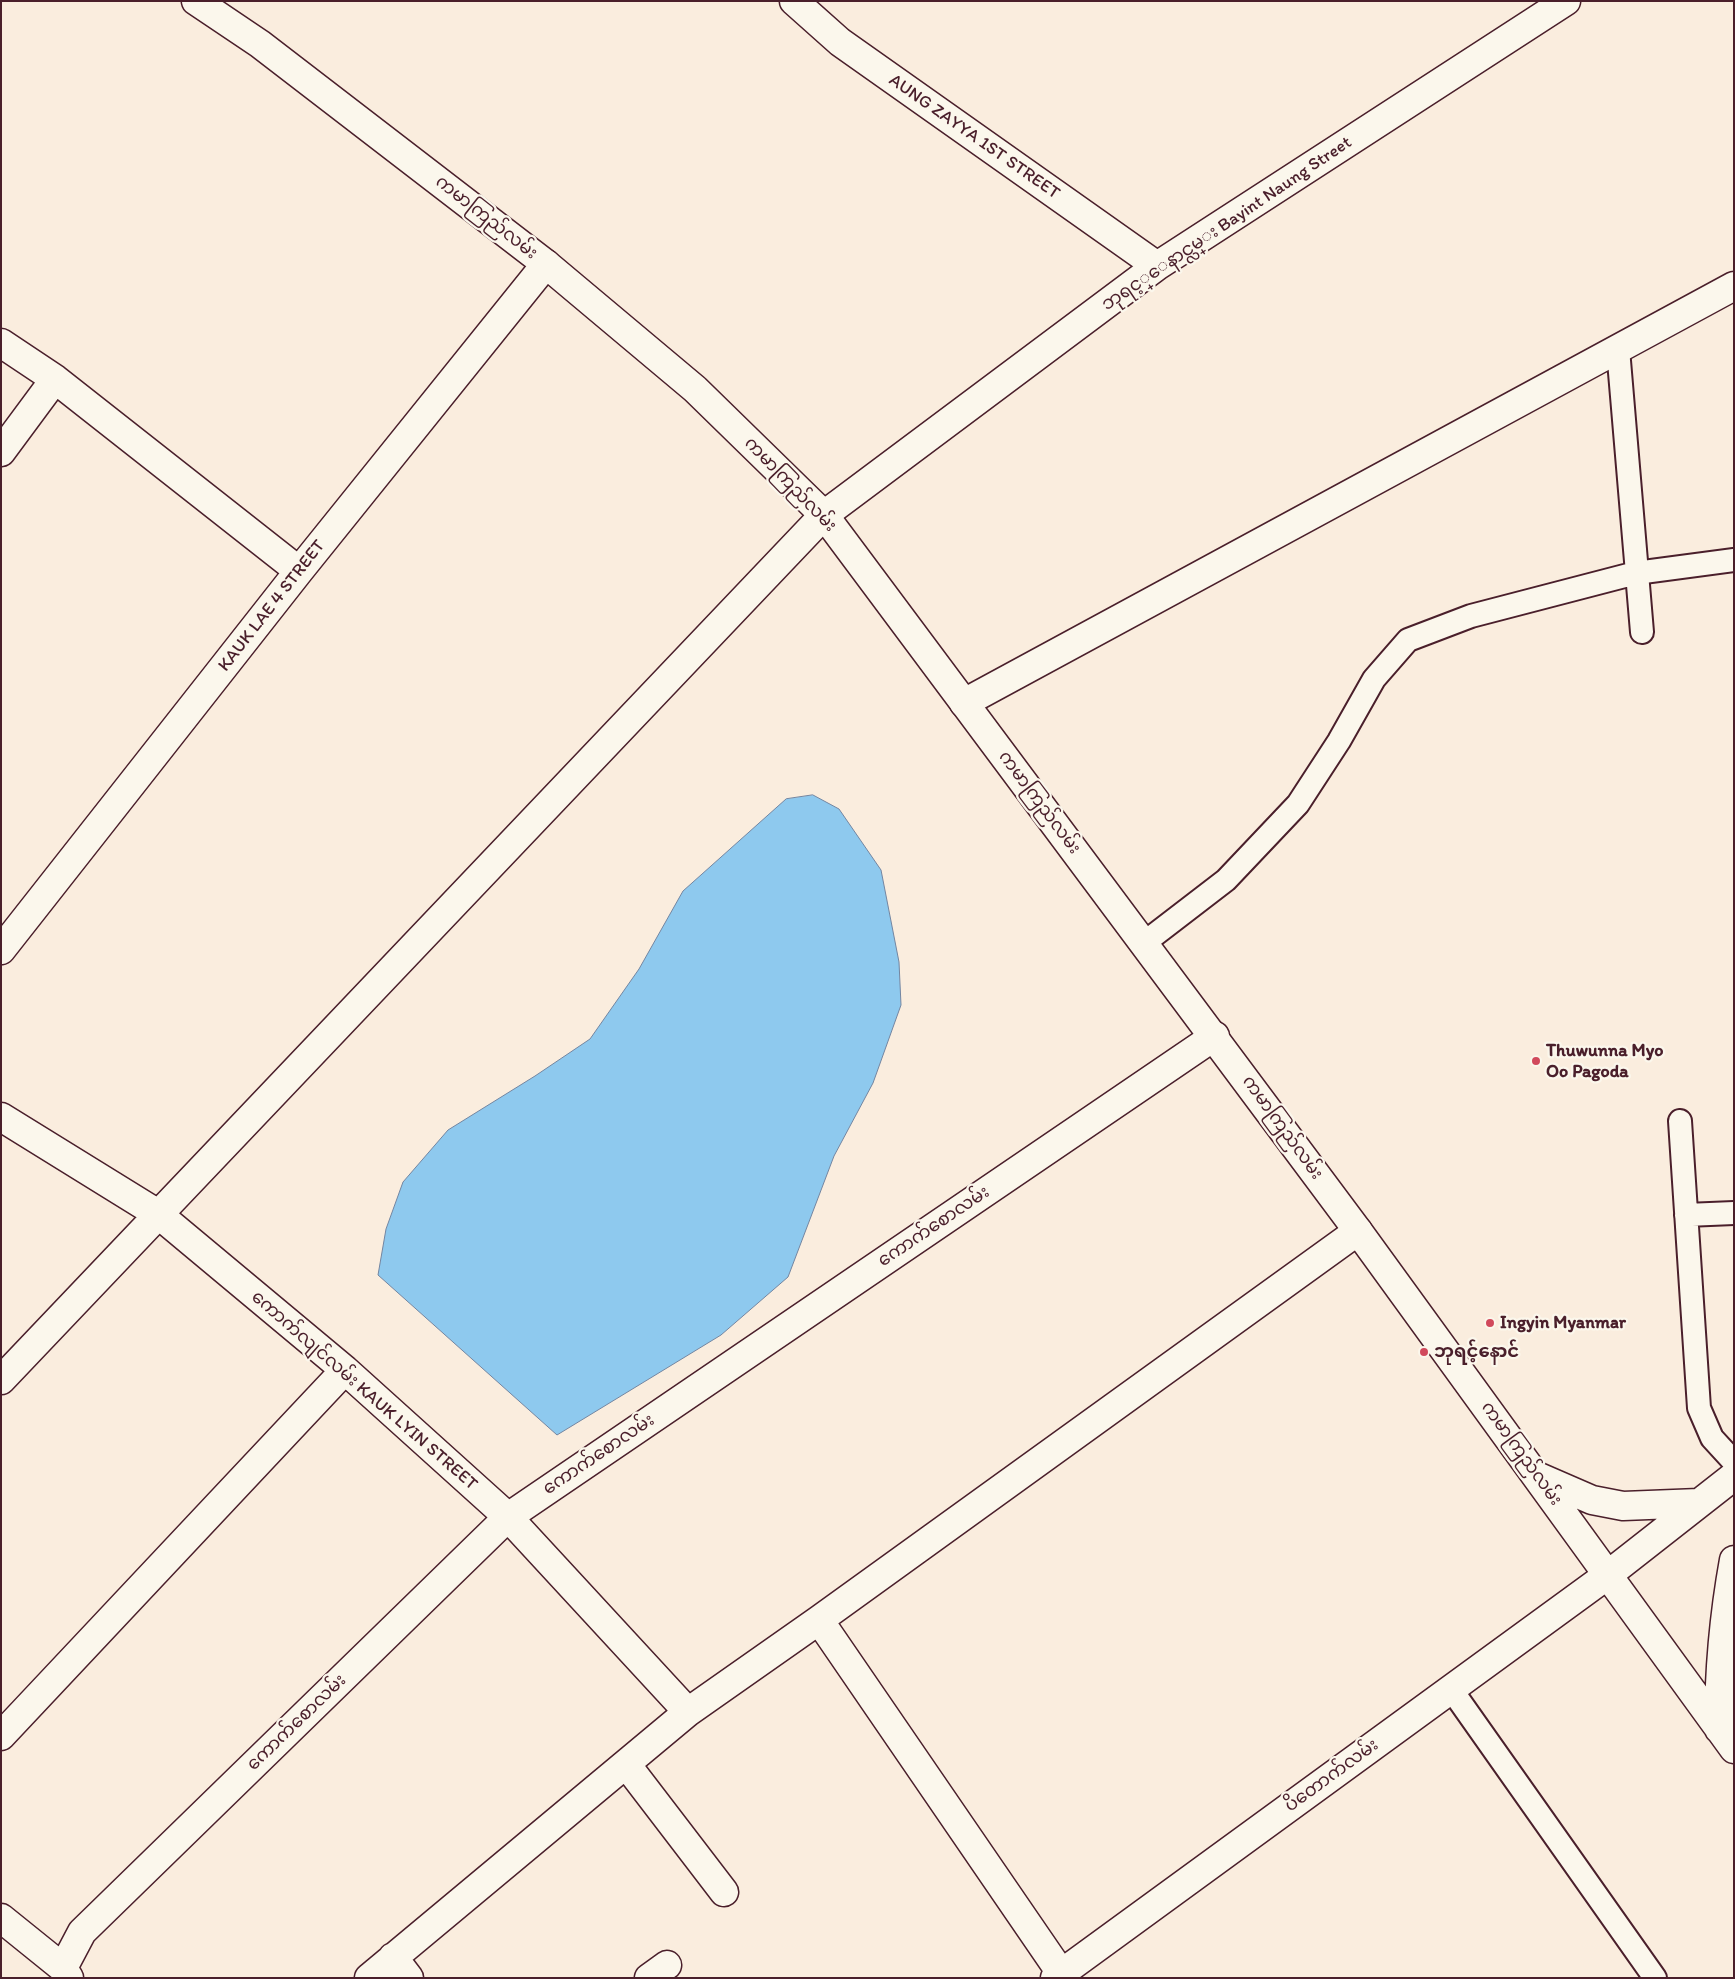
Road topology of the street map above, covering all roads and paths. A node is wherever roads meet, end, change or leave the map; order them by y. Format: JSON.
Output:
{"nodes":[{"id":1,"x":196,"y":1,"type":"edge"},
{"id":2,"x":794,"y":1,"type":"edge"},
{"id":3,"x":1566,"y":1,"type":"edge"},
{"id":4,"x":546,"y":264,"type":"junction"},
{"id":5,"x":1157,"y":266,"type":"junction"},
{"id":6,"x":1734,"y":286,"type":"edge"},
{"id":7,"x":1,"y":343,"type":"edge"},
{"id":8,"x":1618,"y":349,"type":"junction"},
{"id":9,"x":55,"y":379,"type":"junction"},
{"id":10,"x":1,"y":452,"type":"edge"},
{"id":11,"x":824,"y":515,"type":"junction"},
{"id":12,"x":1734,"y":560,"type":"edge"},
{"id":13,"x":299,"y":571,"type":"junction"},
{"id":14,"x":1636,"y":573,"type":"junction"},
{"id":15,"x":1642,"y":632,"type":"dead end"},
{"id":16,"x":964,"y":703,"type":"junction"},
{"id":17,"x":1144,"y":942,"type":"junction"},
{"id":18,"x":1,"y":950,"type":"edge"},
{"id":19,"x":1215,"y":1036,"type":"junction"},
{"id":20,"x":1,"y":1117,"type":"edge"},
{"id":21,"x":1680,"y":1122,"type":"dead end"},
{"id":22,"x":1734,"y":1213,"type":"edge"},
{"id":23,"x":158,"y":1214,"type":"junction"},
{"id":24,"x":1686,"y":1215,"type":"junction"},
{"id":25,"x":1358,"y":1231,"type":"junction"},
{"id":26,"x":345,"y":1370,"type":"junction"},
{"id":27,"x":1,"y":1380,"type":"edge"},
{"id":28,"x":1734,"y":1462,"type":"edge"},
{"id":29,"x":1537,"y":1476,"type":"junction"},
{"id":30,"x":1734,"y":1476,"type":"edge"},
{"id":31,"x":1699,"y":1503,"type":"junction"},
{"id":32,"x":508,"y":1517,"type":"junction"},
{"id":33,"x":1734,"y":1560,"type":"edge"},
{"id":34,"x":1609,"y":1574,"type":"junction"},
{"id":35,"x":819,"y":1620,"type":"junction"},
{"id":36,"x":1451,"y":1689,"type":"junction"},
{"id":37,"x":688,"y":1712,"type":"junction"},
{"id":38,"x":1,"y":1736,"type":"edge"},
{"id":39,"x":1727,"y":1739,"type":"edge"},
{"id":40,"x":626,"y":1764,"type":"junction"},
{"id":41,"x":724,"y":1892,"type":"dead end"},
{"id":42,"x":1,"y":1918,"type":"edge"},
{"id":43,"x":401,"y":1967,"type":"edge"},
{"id":44,"x":66,"y":1973,"type":"edge"},
{"id":45,"x":1058,"y":1976,"type":"edge"},
{"id":46,"x":369,"y":1978,"type":"edge"},
{"id":47,"x":1655,"y":1978,"type":"edge"}],
"edges":[{"from":1,"to":4,"type":"street","name":"ကမာကြည်လမ်း"},
{"from":2,"to":5,"type":"street","name":"AUNG ZAYYA 1ST STREET"},
{"from":3,"to":5,"type":"street","name":"ဘုရင့္ေနာင္လမ္း Bayint Naung Street"},
{"from":4,"to":11,"type":"street","name":"ကမာကြည်လမ်း"},
{"from":4,"to":13,"type":"street","name":"KAUK LAE 4 STREET"},
{"from":5,"to":11,"type":"street","name":"ဘုရင့္ေနာင္လမ္း Bayint Naung Street"},
{"from":6,"to":8,"type":"street"},
{"from":7,"to":9,"type":"street"},
{"from":8,"to":14,"type":"lane"},
{"from":8,"to":16,"type":"street"},
{"from":9,"to":10,"type":"street"},
{"from":9,"to":13,"type":"street"},
{"from":11,"to":16,"type":"street","name":"ကမာကြည်လမ်း"},
{"from":11,"to":23,"type":"street","name":"ဘုရင့္ေနာင္လမ္း Bayint Naung Street"},
{"from":12,"to":14,"type":"lane"},
{"from":13,"to":18,"type":"street","name":"KAUK LAE 4 STREET"},
{"from":14,"to":15,"type":"lane"},
{"from":14,"to":17,"type":"lane"},
{"from":16,"to":17,"type":"street","name":"ကမာကြည်လမ်း"},
{"from":17,"to":19,"type":"street","name":"ကမာကြည်လမ်း"},
{"from":19,"to":25,"type":"street","name":"ကမာကြည်လမ်း"},
{"from":19,"to":32,"type":"street","name":"ကောက်စောလမ်း"},
{"from":20,"to":23,"type":"street","name":"ကောက်လျင်လမ်း KAUK LYIN STREET"},
{"from":21,"to":24,"type":"lane"},
{"from":22,"to":24,"type":"lane"},
{"from":23,"to":26,"type":"street","name":"ကောက်လျင်လမ်း KAUK LYIN STREET"},
{"from":23,"to":27,"type":"street","name":"ဘုရင့္ေနာင္လမ္း Bayint Naung Street"},
{"from":24,"to":28,"type":"lane"},
{"from":25,"to":29,"type":"street","name":"ကမာကြည်လမ်း"},
{"from":25,"to":35,"type":"street"},
{"from":26,"to":32,"type":"street","name":"ကောက်လျင်လမ်း KAUK LYIN STREET"},
{"from":26,"to":38,"type":"street"},
{"from":29,"to":31,"type":"street"},
{"from":29,"to":34,"type":"street","name":"ကမာကြည်လမ်း"},
{"from":30,"to":31,"type":"street","name":"ပိတောက်လမ်း"},
{"from":31,"to":34,"type":"street","name":"ပိတောက်လမ်း"},
{"from":32,"to":37,"type":"street","name":"ကောက်လျင်လမ်း KAUK LYIN STREET"},
{"from":32,"to":44,"type":"street","name":"ကောက်စောလမ်း"},
{"from":33,"to":39,"type":"street"},
{"from":34,"to":36,"type":"street","name":"ပိတောက်လမ်း"},
{"from":34,"to":39,"type":"street","name":"ကမာကြည်လမ်း"},
{"from":35,"to":37,"type":"street"},
{"from":35,"to":45,"type":"street"},
{"from":36,"to":45,"type":"street","name":"ပိတောက်လမ်း"},
{"from":36,"to":47,"type":"lane"},
{"from":37,"to":40,"type":"street"},
{"from":40,"to":41,"type":"street"},
{"from":40,"to":43,"type":"street"},
{"from":42,"to":44,"type":"street"},
{"from":43,"to":46,"type":"street"}]}
